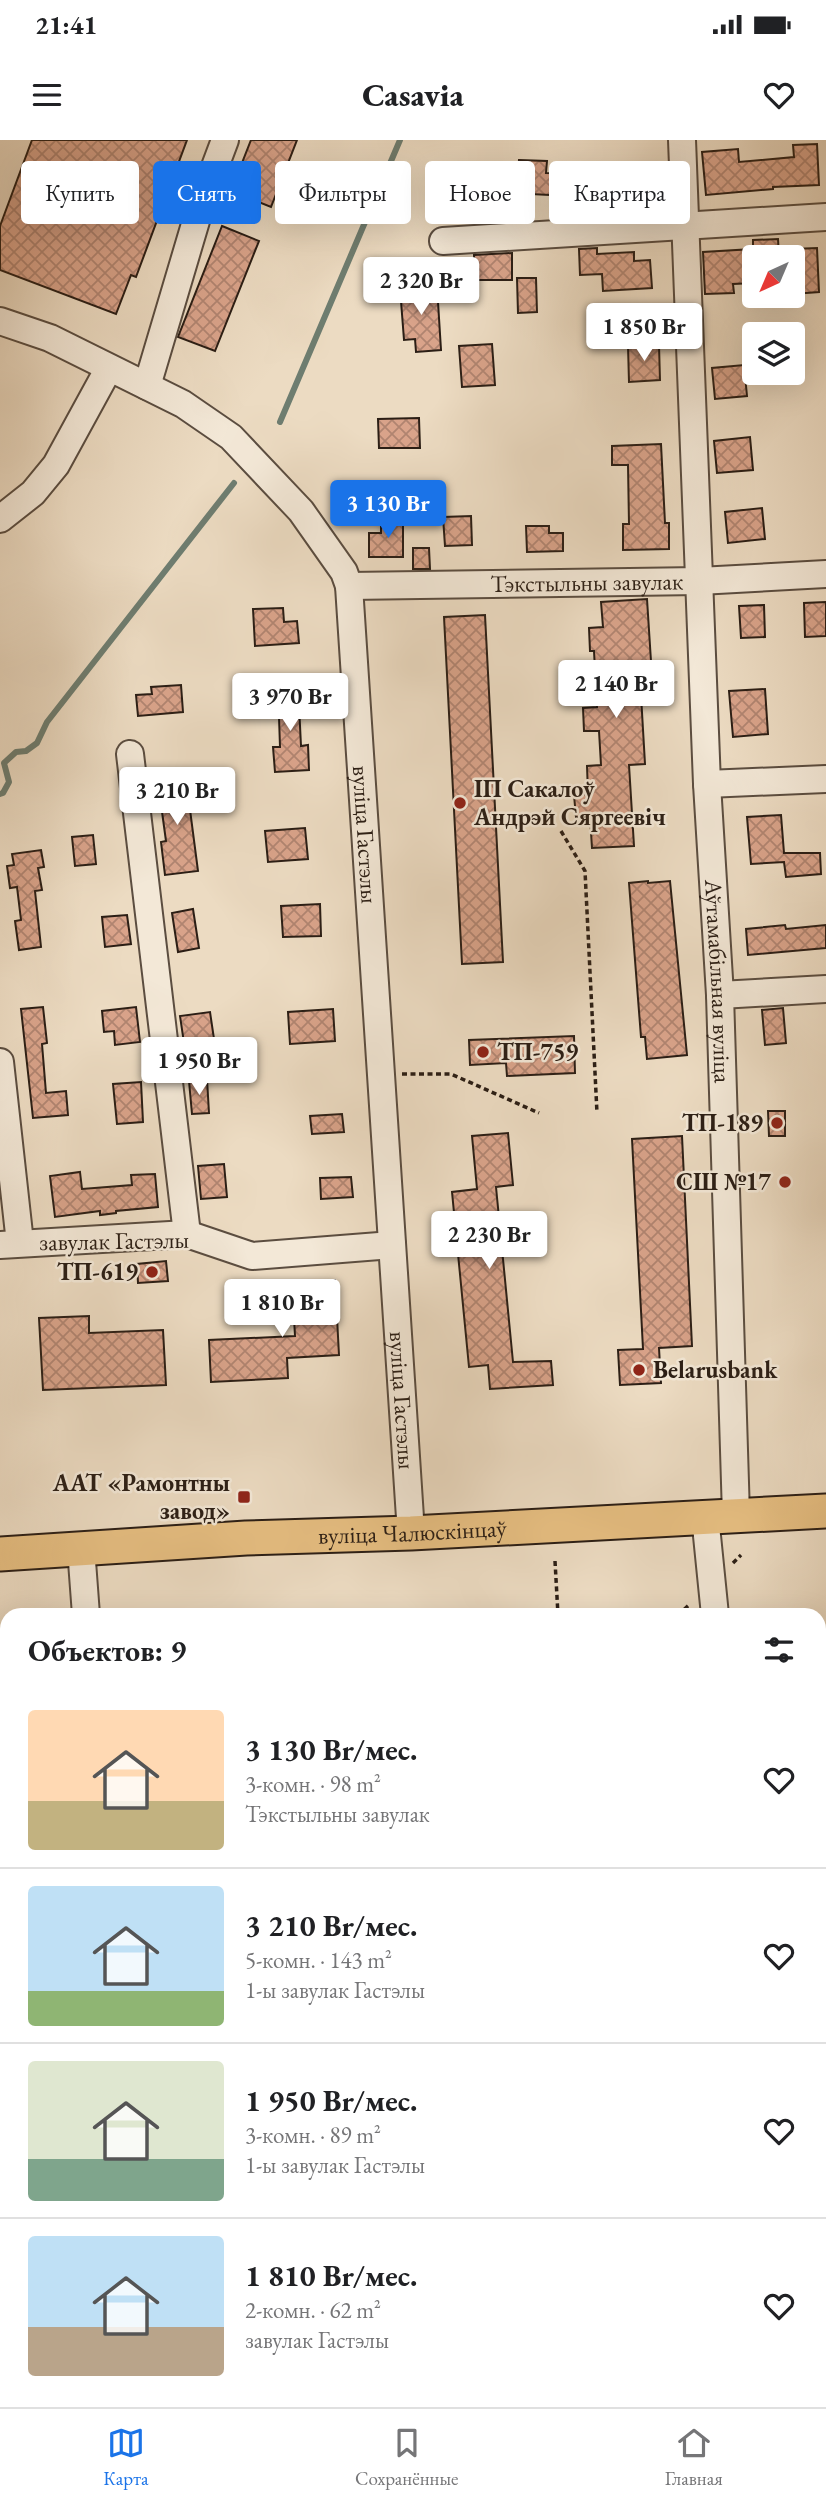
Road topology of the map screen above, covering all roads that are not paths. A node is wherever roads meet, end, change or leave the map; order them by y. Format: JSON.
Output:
{"nodes":[{"id":1,"x":225,"y":140,"type":"edge"},
{"id":2,"x":682,"y":140,"type":"edge"},
{"id":3,"x":826,"y":218,"type":"edge"},
{"id":4,"x":686,"y":227,"type":"junction"},
{"id":5,"x":443,"y":241,"type":"dead end"},
{"id":6,"x":0,"y":321,"type":"edge"},
{"id":7,"x":109,"y":368,"type":"junction"},
{"id":8,"x":147,"y":386,"type":"junction"},
{"id":9,"x":0,"y":519,"type":"edge"},
{"id":10,"x":826,"y":574,"type":"edge"},
{"id":11,"x":699,"y":581,"type":"junction"},
{"id":12,"x":349,"y":586,"type":"junction"},
{"id":13,"x":130,"y":754,"type":"dead end"},
{"id":14,"x":826,"y":779,"type":"edge"},
{"id":15,"x":707,"y":784,"type":"junction"},
{"id":16,"x":826,"y":989,"type":"edge"},
{"id":17,"x":720,"y":995,"type":"junction"},
{"id":18,"x":0,"y":1062,"type":"edge"},
{"id":19,"x":187,"y":1234,"type":"junction"},
{"id":20,"x":10,"y":1244,"type":"edge"},
{"id":21,"x":392,"y":1245,"type":"junction"},
{"id":22,"x":826,"y":1511,"type":"edge"},
{"id":23,"x":721,"y":1515,"type":"junction"},
{"id":24,"x":411,"y":1533,"type":"junction"},
{"id":25,"x":81,"y":1548,"type":"junction"},
{"id":26,"x":0,"y":1553,"type":"edge"},
{"id":27,"x":85,"y":1608,"type":"edge"},
{"id":28,"x":715,"y":1608,"type":"edge"}],
"edges":[{"from":1,"to":8,"type":"street"},
{"from":2,"to":4,"type":"street","name":"Аўтамабільная вуліца"},
{"from":3,"to":4,"type":"street"},
{"from":4,"to":5,"type":"street"},
{"from":4,"to":11,"type":"street","name":"Аўтамабільная вуліца"},
{"from":6,"to":7,"type":"street","name":"вуліца Гастэлы"},
{"from":7,"to":8,"type":"street","name":"вуліца Гастэлы"},
{"from":7,"to":9,"type":"street"},
{"from":8,"to":12,"type":"street","name":"вуліца Гастэлы"},
{"from":10,"to":11,"type":"street","name":"Тэкстыльны завулак"},
{"from":11,"to":12,"type":"street","name":"Тэкстыльны завулак"},
{"from":11,"to":15,"type":"street","name":"Аўтамабільная вуліца"},
{"from":12,"to":21,"type":"street","name":"вуліца Гастэлы"},
{"from":13,"to":19,"type":"street"},
{"from":14,"to":15,"type":"street"},
{"from":15,"to":17,"type":"street","name":"Аўтамабільная вуліца"},
{"from":16,"to":17,"type":"street"},
{"from":17,"to":23,"type":"street","name":"Аўтамабільная вуліца"},
{"from":18,"to":20,"type":"street"},
{"from":19,"to":20,"type":"street","name":"завулак Гастэлы"},
{"from":19,"to":21,"type":"street","name":"завулак Гастэлы"},
{"from":21,"to":24,"type":"street","name":"вуліца Гастэлы"},
{"from":22,"to":23,"type":"main road","name":"вуліца Чалюскінцаў"},
{"from":23,"to":24,"type":"main road","name":"вуліца Чалюскінцаў"},
{"from":23,"to":28,"type":"street","name":"Аўтамабільная вуліца"},
{"from":24,"to":25,"type":"main road","name":"вуліца Чалюскінцаў"},
{"from":25,"to":26,"type":"main road","name":"вуліца Чалюскінцаў"},
{"from":25,"to":27,"type":"street"}]}
